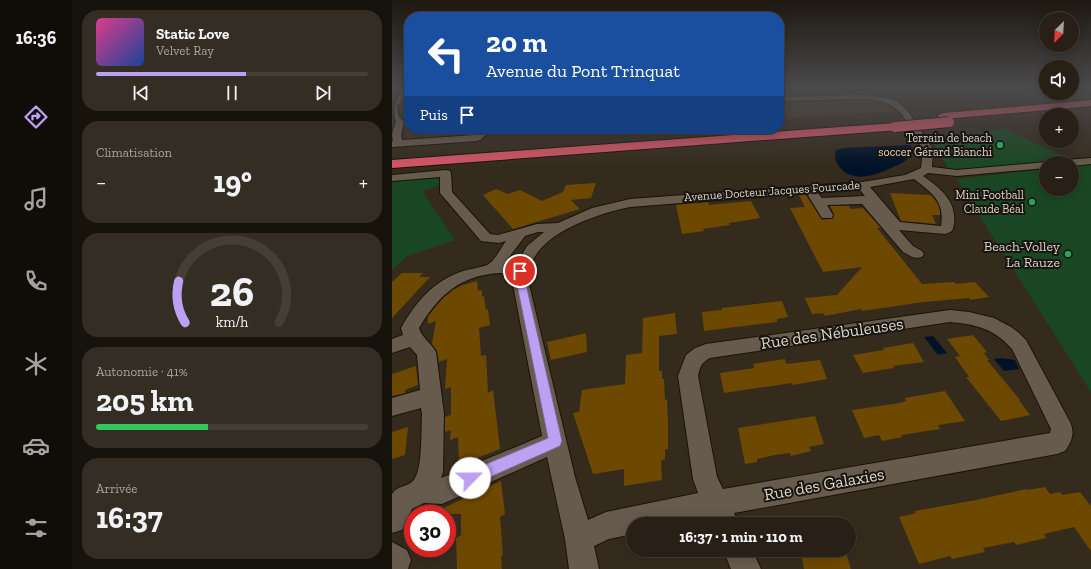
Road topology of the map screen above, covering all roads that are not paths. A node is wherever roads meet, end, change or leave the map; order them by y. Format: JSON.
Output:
{"nodes":[{"id":1,"x":393,"y":114,"type":"edge"},
{"id":2,"x":905,"y":114,"type":"edge"},
{"id":3,"x":995,"y":114,"type":"edge"},
{"id":4,"x":1035,"y":114,"type":"edge"},
{"id":5,"x":946,"y":119,"type":"junction"},
{"id":6,"x":893,"y":123,"type":"junction"},
{"id":7,"x":784,"y":128,"type":"edge"},
{"id":8,"x":784,"y":132,"type":"edge"},
{"id":9,"x":482,"y":134,"type":"edge"},
{"id":10,"x":691,"y":134,"type":"edge"},
{"id":11,"x":759,"y":134,"type":"edge"},
{"id":12,"x":395,"y":144,"type":"edge"},
{"id":13,"x":392,"y":155,"type":"edge"},
{"id":14,"x":1091,"y":161,"type":"edge"},
{"id":15,"x":1079,"y":162,"type":"edge"},
{"id":16,"x":392,"y":164,"type":"edge"},
{"id":17,"x":1039,"y":166,"type":"edge"},
{"id":18,"x":927,"y":170,"type":"junction"},
{"id":19,"x":915,"y":175,"type":"junction"},
{"id":20,"x":392,"y":178,"type":"edge"},
{"id":21,"x":862,"y":185,"type":"junction"},
{"id":22,"x":810,"y":190,"type":"junction"},
{"id":23,"x":818,"y":202,"type":"junction"},
{"id":24,"x":827,"y":215,"type":"dead end"},
{"id":25,"x":561,"y":226,"type":"junction"},
{"id":26,"x":519,"y":234,"type":"junction"},
{"id":27,"x":917,"y":254,"type":"dead end"},
{"id":28,"x":494,"y":268,"type":"junction"},
{"id":29,"x":520,"y":271,"type":"junction"},
{"id":30,"x":413,"y":339,"type":"junction"},
{"id":31,"x":392,"y":346,"type":"edge"},
{"id":32,"x":431,"y":396,"type":"junction"},
{"id":33,"x":392,"y":407,"type":"edge"},
{"id":34,"x":1062,"y":429,"type":"joint"},
{"id":35,"x":556,"y":441,"type":"junction"},
{"id":36,"x":402,"y":501,"type":"edge"},
{"id":37,"x":720,"y":514,"type":"edge"},
{"id":38,"x":579,"y":539,"type":"junction"},
{"id":39,"x":740,"y":557,"type":"edge"},
{"id":40,"x":584,"y":569,"type":"edge"},
{"id":41,"x":746,"y":569,"type":"edge"}],
"edges":[{"from":1,"to":12,"type":"street"},
{"from":2,"to":18,"type":"street"},
{"from":3,"to":5,"type":"highway"},
{"from":4,"to":5,"type":"highway"},
{"from":5,"to":6,"type":"highway","bridge":true},
{"from":6,"to":7,"type":"highway"},
{"from":6,"to":8,"type":"highway"},
{"from":9,"to":12,"type":"street"},
{"from":10,"to":13,"type":"highway"},
{"from":11,"to":16,"type":"highway"},
{"from":14,"to":15,"type":"street"},
{"from":17,"to":18,"type":"street","name":"Avenue Docteur Jacques Fourcade"},
{"from":18,"to":19,"type":"street","name":"Avenue Docteur Jacques Fourcade"},
{"from":19,"to":21,"type":"street","name":"Avenue Docteur Jacques Fourcade"},
{"from":19,"to":21,"type":"street"},
{"from":20,"to":26,"type":"street"},
{"from":21,"to":22,"type":"street","name":"Avenue Docteur Jacques Fourcade"},
{"from":22,"to":23,"type":"street"},
{"from":22,"to":25,"type":"street","name":"Avenue Docteur Jacques Fourcade"},
{"from":23,"to":24,"type":"street"},
{"from":23,"to":27,"type":"street"},
{"from":25,"to":26,"type":"street"},
{"from":25,"to":29,"type":"street","name":"Avenue Docteur Jacques Fourcade"},
{"from":26,"to":28,"type":"street"},
{"from":28,"to":29,"type":"street"},
{"from":28,"to":30,"type":"street"},
{"from":29,"to":35,"type":"street"},
{"from":30,"to":31,"type":"street"},
{"from":30,"to":32,"type":"street"},
{"from":32,"to":33,"type":"street"},
{"from":32,"to":36,"type":"street"},
{"from":34,"to":37,"type":"street","name":"Rue des Galaxies"},
{"from":34,"to":37,"type":"street","name":"Rue des Nébuleuses"},
{"from":35,"to":36,"type":"street"},
{"from":35,"to":38,"type":"street"},
{"from":37,"to":38,"type":"street","name":"Rue des Galaxies"},
{"from":38,"to":40,"type":"street"},
{"from":39,"to":41,"type":"street"}]}
